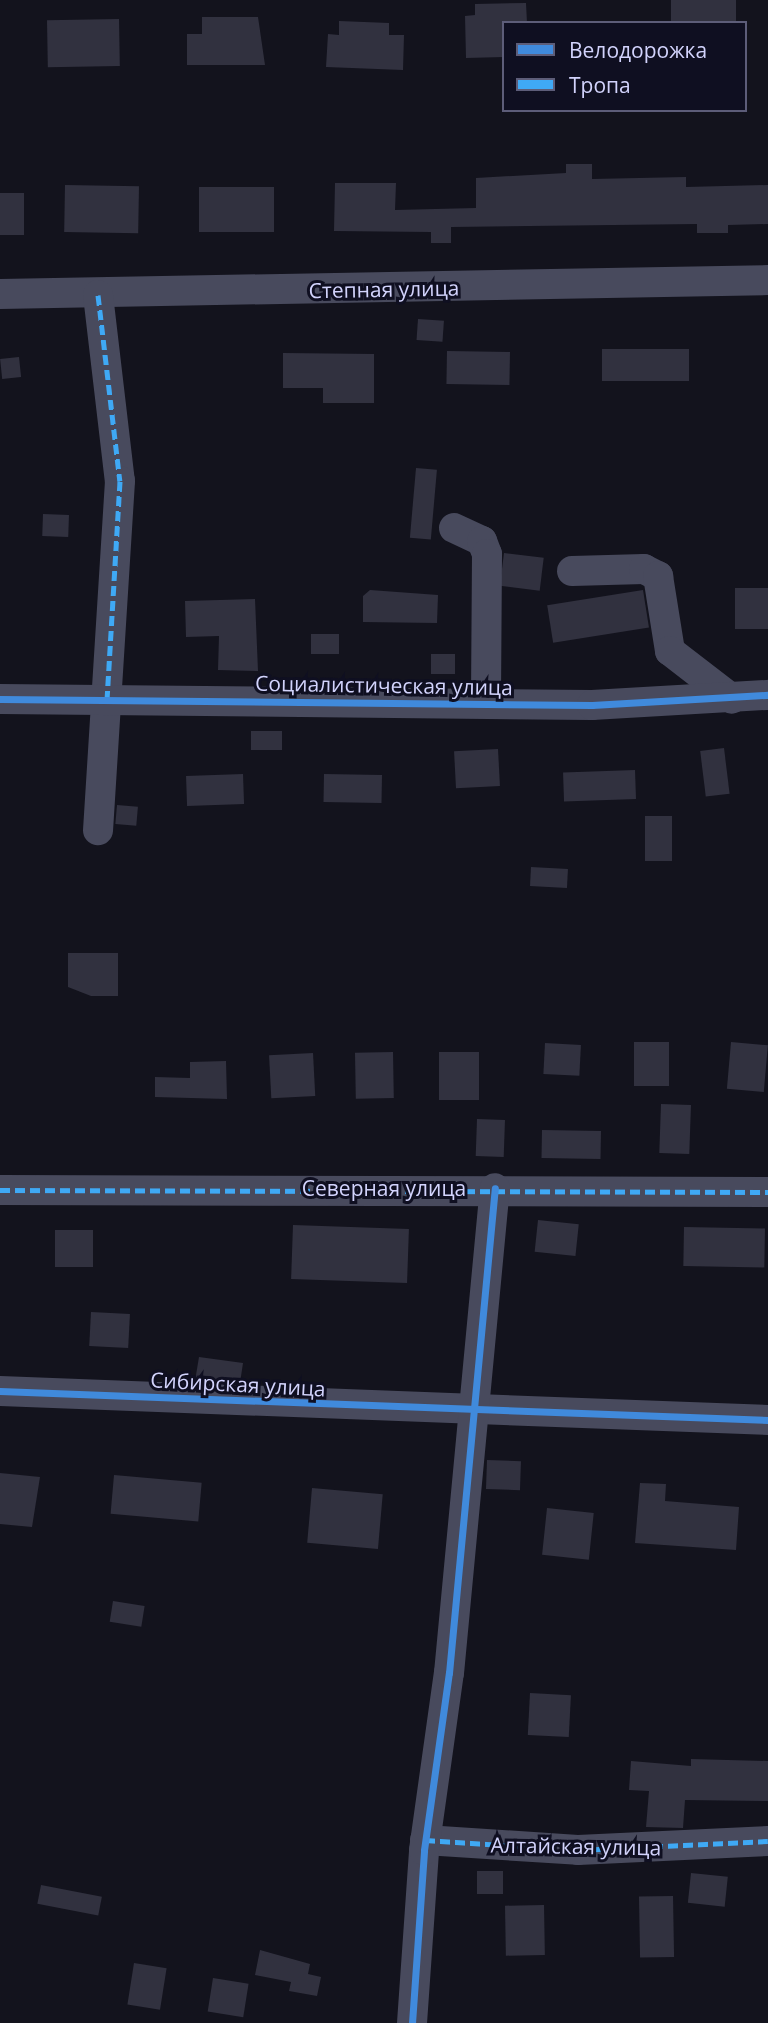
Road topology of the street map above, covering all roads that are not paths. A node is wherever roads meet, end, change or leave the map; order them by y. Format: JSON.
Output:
{"nodes":[{"id":1,"x":768,"y":280,"type":"edge"},
{"id":2,"x":0,"y":294,"type":"edge"},
{"id":3,"x":98,"y":295,"type":"junction"},
{"id":4,"x":454,"y":528,"type":"dead end"},
{"id":5,"x":572,"y":570,"type":"dead end"},
{"id":6,"x":768,"y":695,"type":"edge"},
{"id":7,"x":0,"y":699,"type":"edge"},
{"id":8,"x":732,"y":699,"type":"junction"},
{"id":9,"x":107,"y":701,"type":"junction"},
{"id":10,"x":486,"y":703,"type":"junction"},
{"id":11,"x":98,"y":830,"type":"dead end"},
{"id":12,"x":495,"y":1188,"type":"junction"},
{"id":13,"x":0,"y":1190,"type":"edge"},
{"id":14,"x":768,"y":1192,"type":"edge"},
{"id":15,"x":0,"y":1391,"type":"edge"},
{"id":16,"x":474,"y":1413,"type":"junction"},
{"id":17,"x":768,"y":1420,"type":"edge"},
{"id":18,"x":425,"y":1840,"type":"junction"},
{"id":19,"x":768,"y":1841,"type":"edge"},
{"id":20,"x":412,"y":2023,"type":"edge"}],
"edges":[{"from":1,"to":3,"type":"street","name":"Степная улица"},
{"from":2,"to":3,"type":"street","name":"Степная улица"},
{"from":3,"to":9,"type":"street"},
{"from":4,"to":10,"type":"street"},
{"from":5,"to":8,"type":"street"},
{"from":6,"to":8,"type":"street","name":"Социалистическая улица"},
{"from":7,"to":9,"type":"street","name":"Социалистическая улица"},
{"from":8,"to":10,"type":"street","name":"Социалистическая улица"},
{"from":9,"to":10,"type":"street","name":"Социалистическая улица"},
{"from":9,"to":11,"type":"street"},
{"from":12,"to":13,"type":"street","name":"Северная улица"},
{"from":12,"to":14,"type":"street","name":"Северная улица"},
{"from":12,"to":16,"type":"street"},
{"from":15,"to":16,"type":"street","name":"Сибирская улица"},
{"from":16,"to":17,"type":"street","name":"Сибирская улица"},
{"from":16,"to":18,"type":"street"},
{"from":18,"to":19,"type":"street","name":"Алтайская улица"},
{"from":18,"to":20,"type":"street"}]}
